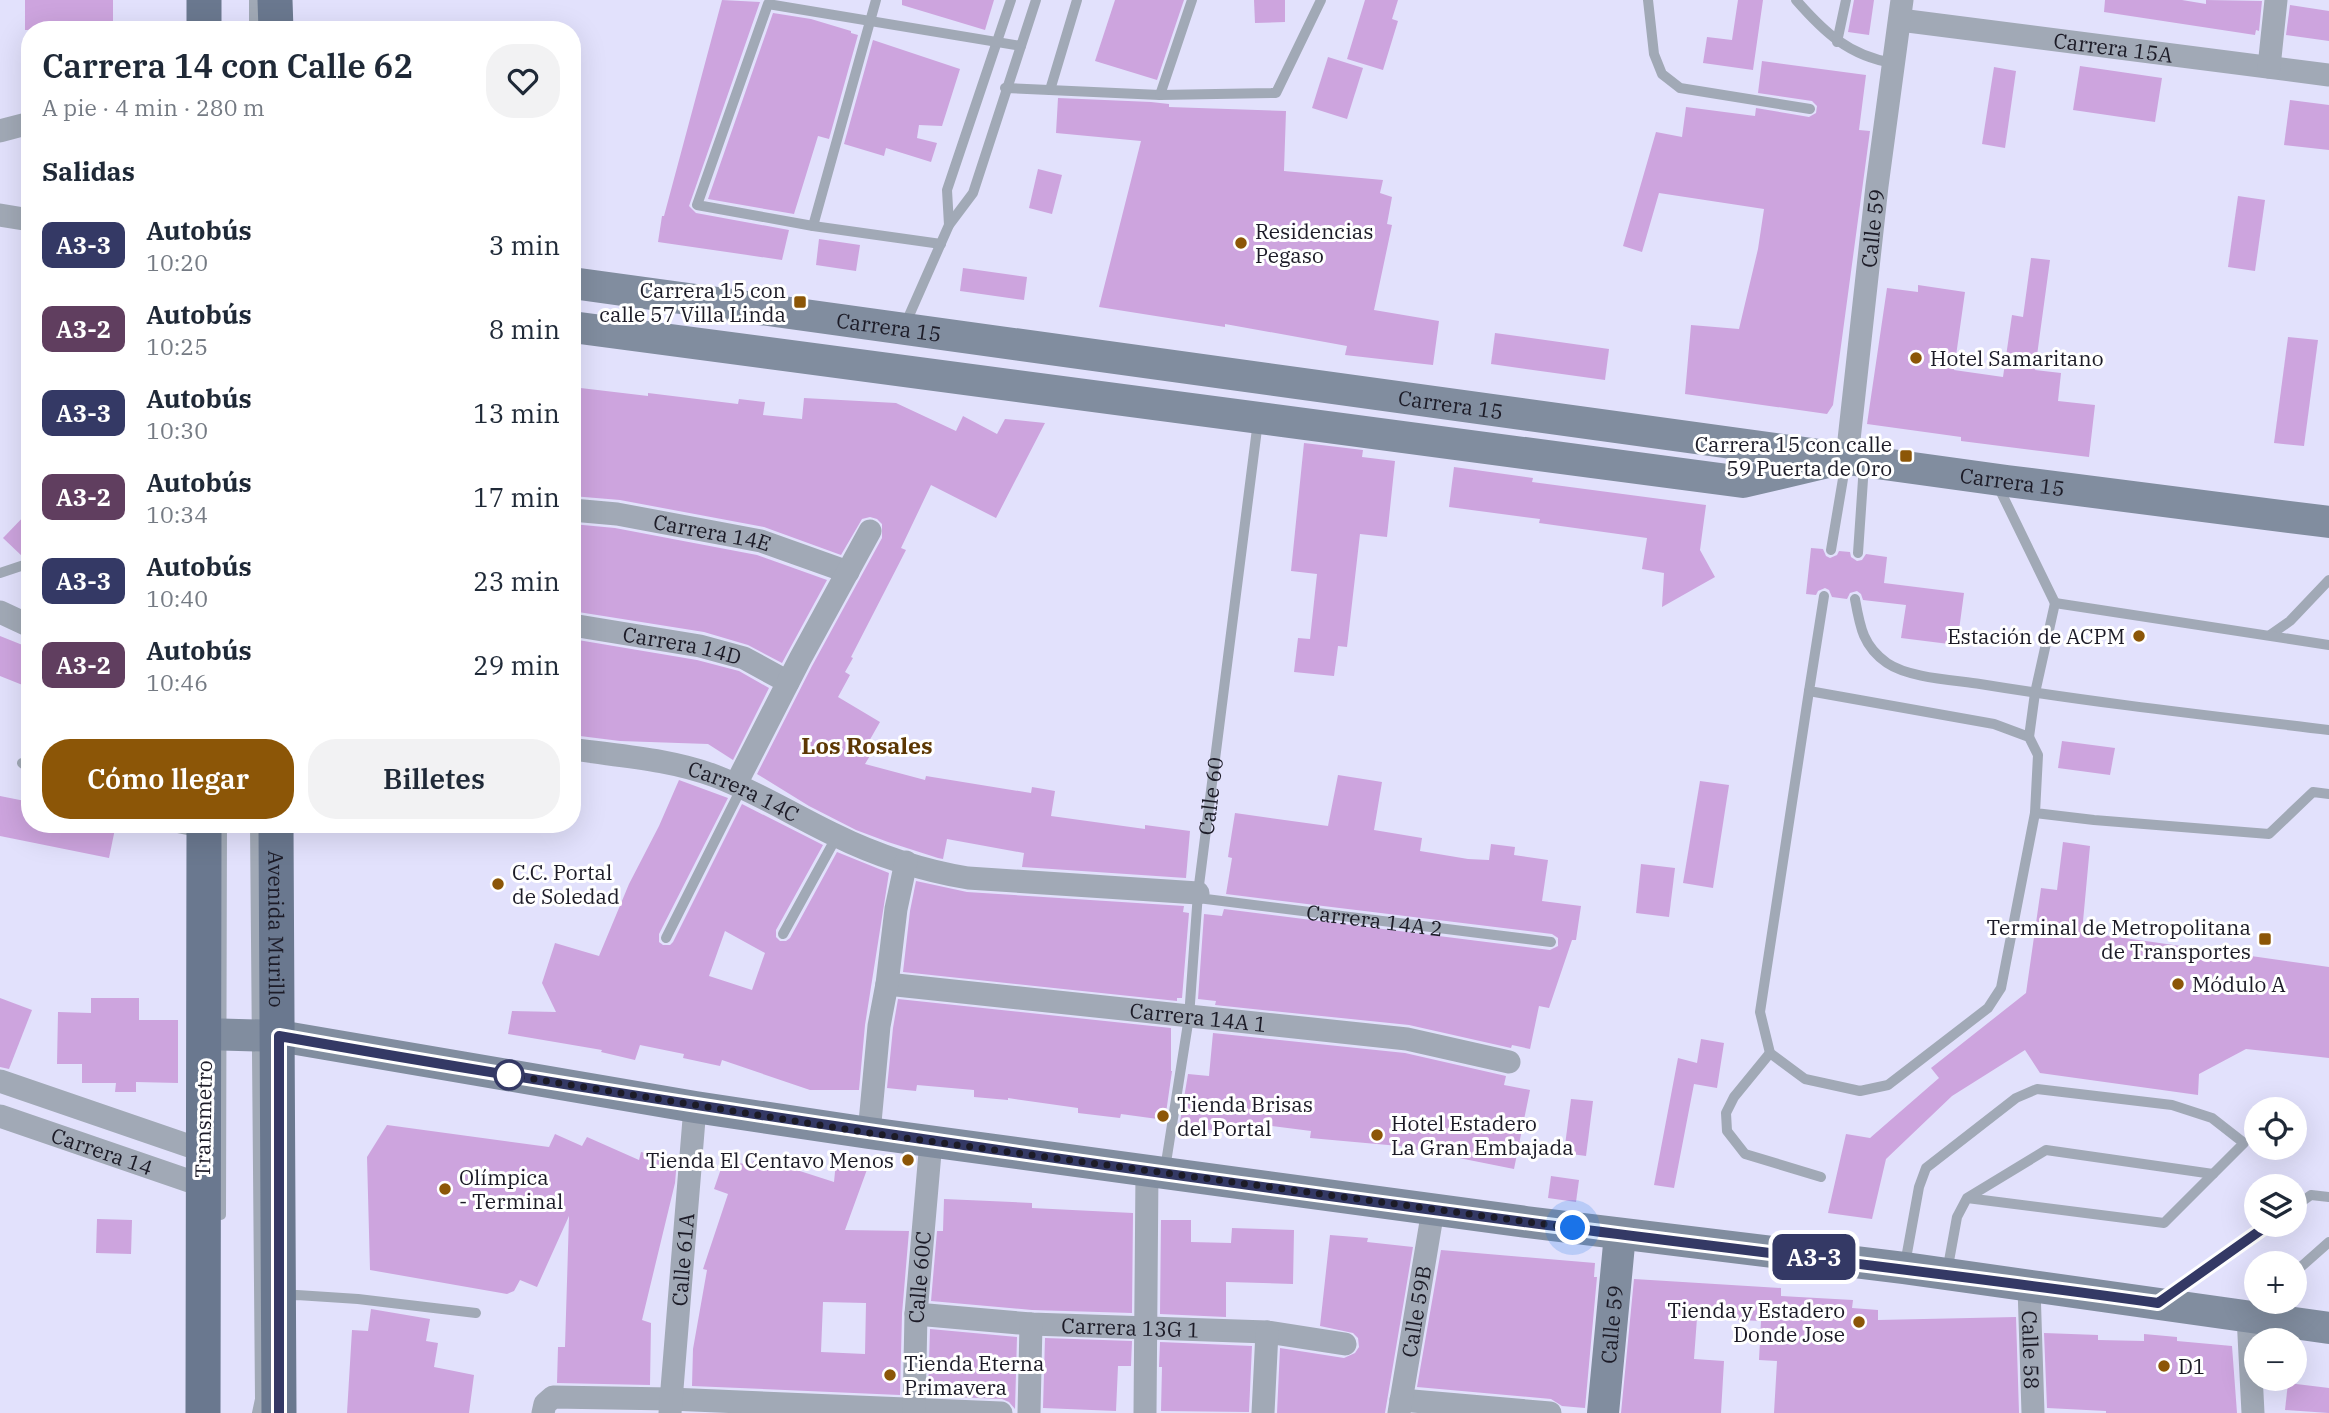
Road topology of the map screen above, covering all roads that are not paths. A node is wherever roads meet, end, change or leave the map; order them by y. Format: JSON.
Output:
{"nodes":[{"id":1,"x":204,"y":0,"type":"edge"},
{"id":2,"x":254,"y":0,"type":"edge"},
{"id":3,"x":275,"y":0,"type":"edge"},
{"id":4,"x":876,"y":0,"type":"edge"},
{"id":5,"x":1011,"y":0,"type":"edge"},
{"id":6,"x":1036,"y":0,"type":"edge"},
{"id":7,"x":1077,"y":0,"type":"edge"},
{"id":8,"x":1192,"y":0,"type":"edge"},
{"id":9,"x":1321,"y":0,"type":"edge"},
{"id":10,"x":1648,"y":0,"type":"edge"},
{"id":11,"x":1796,"y":0,"type":"edge"},
{"id":12,"x":1811,"y":0,"type":"edge"},
{"id":13,"x":1846,"y":0,"type":"edge"},
{"id":14,"x":2276,"y":0,"type":"edge"},
{"id":15,"x":1901,"y":10,"type":"edge"},
{"id":16,"x":1810,"y":16,"type":"junction"},
{"id":17,"x":204,"y":21,"type":"edge"},
{"id":18,"x":254,"y":21,"type":"edge"},
{"id":19,"x":275,"y":21,"type":"edge"},
{"id":20,"x":872,"y":21,"type":"junction"},
{"id":21,"x":999,"y":42,"type":"junction"},
{"id":22,"x":1837,"y":42,"type":"junction"},
{"id":23,"x":1021,"y":46,"type":"junction"},
{"id":24,"x":1893,"y":63,"type":"junction"},
{"id":25,"x":2269,"y":67,"type":"junction"},
{"id":26,"x":2329,"y":75,"type":"edge"},
{"id":27,"x":1005,"y":88,"type":"junction"},
{"id":28,"x":1050,"y":90,"type":"junction"},
{"id":29,"x":1160,"y":95,"type":"junction"},
{"id":30,"x":1810,"y":109,"type":"dead end"},
{"id":31,"x":21,"y":125,"type":"edge"},
{"id":32,"x":0,"y":131,"type":"edge"},
{"id":33,"x":0,"y":215,"type":"edge"},
{"id":34,"x":21,"y":218,"type":"edge"},
{"id":35,"x":949,"y":225,"type":"junction"},
{"id":36,"x":813,"y":226,"type":"junction"},
{"id":37,"x":941,"y":244,"type":"junction"},
{"id":38,"x":581,"y":284,"type":"edge"},
{"id":39,"x":581,"y":328,"type":"edge"},
{"id":40,"x":903,"y":328,"type":"junction"},
{"id":41,"x":897,"y":370,"type":"junction"},
{"id":42,"x":1453,"y":404,"type":"junction"},
{"id":43,"x":1258,"y":418,"type":"junction"},
{"id":44,"x":1448,"y":443,"type":"junction"},
{"id":45,"x":1747,"y":445,"type":"junction"},
{"id":46,"x":1855,"y":459,"type":"junction"},
{"id":47,"x":1994,"y":479,"type":"junction"},
{"id":48,"x":1743,"y":482,"type":"junction"},
{"id":49,"x":581,"y":511,"type":"edge"},
{"id":50,"x":2329,"y":522,"type":"edge"},
{"id":51,"x":870,"y":531,"type":"dead end"},
{"id":52,"x":1831,"y":550,"type":"dead end"},
{"id":53,"x":1858,"y":553,"type":"dead end"},
{"id":54,"x":21,"y":567,"type":"edge"},
{"id":55,"x":848,"y":572,"type":"junction"},
{"id":56,"x":0,"y":573,"type":"edge"},
{"id":57,"x":2329,"y":580,"type":"edge"},
{"id":58,"x":1824,"y":596,"type":"dead end"},
{"id":59,"x":1855,"y":599,"type":"dead end"},
{"id":60,"x":2055,"y":603,"type":"junction"},
{"id":61,"x":0,"y":612,"type":"edge"},
{"id":62,"x":21,"y":622,"type":"edge"},
{"id":63,"x":581,"y":626,"type":"edge"},
{"id":64,"x":2270,"y":635,"type":"junction"},
{"id":65,"x":2329,"y":645,"type":"edge"},
{"id":66,"x":788,"y":682,"type":"junction"},
{"id":67,"x":1809,"y":691,"type":"junction"},
{"id":68,"x":2035,"y":693,"type":"junction"},
{"id":69,"x":2329,"y":730,"type":"edge"},
{"id":70,"x":2029,"y":737,"type":"junction"},
{"id":71,"x":581,"y":750,"type":"edge"},
{"id":72,"x":739,"y":786,"type":"junction"},
{"id":73,"x":2329,"y":794,"type":"edge"},
{"id":74,"x":2035,"y":813,"type":"junction"},
{"id":75,"x":210,"y":833,"type":"edge"},
{"id":76,"x":256,"y":833,"type":"edge"},
{"id":77,"x":276,"y":833,"type":"edge"},
{"id":78,"x":837,"y":836,"type":"junction"},
{"id":79,"x":906,"y":862,"type":"junction"},
{"id":80,"x":1198,"y":895,"type":"junction"},
{"id":81,"x":783,"y":934,"type":"dead end"},
{"id":82,"x":666,"y":938,"type":"dead end"},
{"id":83,"x":1551,"y":943,"type":"dead end"},
{"id":84,"x":887,"y":984,"type":"junction"},
{"id":85,"x":1189,"y":1017,"type":"junction"},
{"id":86,"x":214,"y":1034,"type":"junction"},
{"id":87,"x":267,"y":1036,"type":"junction"},
{"id":88,"x":1770,"y":1053,"type":"junction"},
{"id":89,"x":1509,"y":1062,"type":"dead end"},
{"id":90,"x":0,"y":1081,"type":"edge"},
{"id":91,"x":695,"y":1107,"type":"junction"},
{"id":92,"x":0,"y":1116,"type":"edge"},
{"id":93,"x":869,"y":1133,"type":"junction"},
{"id":94,"x":931,"y":1141,"type":"junction"},
{"id":95,"x":204,"y":1151,"type":"junction"},
{"id":96,"x":1156,"y":1172,"type":"junction"},
{"id":97,"x":2213,"y":1174,"type":"junction"},
{"id":98,"x":1821,"y":1177,"type":"dead end"},
{"id":99,"x":204,"y":1186,"type":"junction"},
{"id":100,"x":2329,"y":1197,"type":"edge"},
{"id":101,"x":1967,"y":1198,"type":"junction"},
{"id":102,"x":2307,"y":1198,"type":"edge"},
{"id":103,"x":1433,"y":1210,"type":"junction"},
{"id":104,"x":220,"y":1223,"type":"dead end"},
{"id":105,"x":1620,"y":1234,"type":"junction"},
{"id":106,"x":2251,"y":1237,"type":"edge"},
{"id":107,"x":2329,"y":1242,"type":"edge"},
{"id":108,"x":2307,"y":1261,"type":"edge"},
{"id":109,"x":1904,"y":1268,"type":"junction"},
{"id":110,"x":1947,"y":1274,"type":"junction"},
{"id":111,"x":2029,"y":1287,"type":"junction"},
{"id":112,"x":280,"y":1297,"type":"junction"},
{"id":113,"x":2158,"y":1303,"type":"junction"},
{"id":114,"x":2244,"y":1311,"type":"edge"},
{"id":115,"x":476,"y":1313,"type":"dead end"},
{"id":116,"x":916,"y":1314,"type":"junction"},
{"id":117,"x":2252,"y":1314,"type":"edge"},
{"id":118,"x":2262,"y":1314,"type":"edge"},
{"id":119,"x":1031,"y":1324,"type":"junction"},
{"id":120,"x":1146,"y":1328,"type":"junction"},
{"id":121,"x":2329,"y":1328,"type":"edge"},
{"id":122,"x":1267,"y":1332,"type":"junction"},
{"id":123,"x":1345,"y":1345,"type":"dead end"},
{"id":124,"x":670,"y":1406,"type":"edge"},
{"id":125,"x":1400,"y":1407,"type":"edge"},
{"id":126,"x":544,"y":1409,"type":"edge"},
{"id":127,"x":799,"y":1409,"type":"edge"},
{"id":128,"x":914,"y":1411,"type":"edge"},
{"id":129,"x":202,"y":1413,"type":"edge"},
{"id":130,"x":257,"y":1413,"type":"edge"},
{"id":131,"x":279,"y":1413,"type":"edge"},
{"id":132,"x":1001,"y":1413,"type":"edge"},
{"id":133,"x":1029,"y":1413,"type":"edge"},
{"id":134,"x":1145,"y":1413,"type":"edge"},
{"id":135,"x":1263,"y":1413,"type":"edge"},
{"id":136,"x":1550,"y":1413,"type":"edge"},
{"id":137,"x":1603,"y":1413,"type":"edge"},
{"id":138,"x":2033,"y":1413,"type":"edge"},
{"id":139,"x":2253,"y":1413,"type":"edge"}],
"edges":[{"from":1,"to":17,"type":"main road"},
{"from":2,"to":18,"type":"lane"},
{"from":3,"to":19,"type":"main road"},
{"from":4,"to":20,"type":"lane"},
{"from":5,"to":21,"type":"lane"},
{"from":6,"to":23,"type":"lane"},
{"from":7,"to":28,"type":"lane"},
{"from":8,"to":29,"type":"lane"},
{"from":9,"to":29,"type":"lane"},
{"from":10,"to":30,"type":"lane"},
{"from":11,"to":16,"type":"lane"},
{"from":12,"to":16,"type":"lane"},
{"from":13,"to":22,"type":"lane"},
{"from":14,"to":25,"type":"street"},
{"from":15,"to":24,"type":"street","name":"Calle 59"},
{"from":15,"to":25,"type":"street","name":"Carrera 15A"},
{"from":16,"to":22,"type":"lane"},
{"from":20,"to":21,"type":"lane"},
{"from":20,"to":36,"type":"lane"},
{"from":20,"to":36,"type":"lane"},
{"from":21,"to":23,"type":"lane"},
{"from":21,"to":35,"type":"lane"},
{"from":22,"to":24,"type":"lane"},
{"from":23,"to":27,"type":"lane"},
{"from":24,"to":46,"type":"street","name":"Calle 59"},
{"from":25,"to":26,"type":"street","name":"Carrera 15A"},
{"from":27,"to":28,"type":"lane"},
{"from":27,"to":35,"type":"lane"},
{"from":28,"to":29,"type":"lane"},
{"from":31,"to":32,"type":"street"},
{"from":33,"to":34,"type":"street"},
{"from":35,"to":37,"type":"lane"},
{"from":36,"to":37,"type":"lane"},
{"from":37,"to":40,"type":"lane"},
{"from":38,"to":40,"type":"main road","name":"Carrera 15"},
{"from":39,"to":41,"type":"main road","name":"Carrera 15"},
{"from":40,"to":41,"type":"main road"},
{"from":40,"to":42,"type":"main road","name":"Carrera 15"},
{"from":41,"to":43,"type":"main road","name":"Carrera 15"},
{"from":42,"to":44,"type":"main road"},
{"from":42,"to":45,"type":"main road","name":"Carrera 15"},
{"from":43,"to":44,"type":"main road","name":"Carrera 15"},
{"from":43,"to":80,"type":"lane","name":"Calle 60"},
{"from":44,"to":48,"type":"main road","name":"Carrera 15"},
{"from":45,"to":46,"type":"main road","name":"Carrera 15"},
{"from":45,"to":48,"type":"main road"},
{"from":46,"to":47,"type":"main road","name":"Carrera 15"},
{"from":46,"to":48,"type":"main road"},
{"from":46,"to":52,"type":"lane"},
{"from":46,"to":53,"type":"lane"},
{"from":47,"to":50,"type":"main road","name":"Carrera 15"},
{"from":47,"to":60,"type":"lane"},
{"from":49,"to":55,"type":"street","name":"Carrera 14E"},
{"from":51,"to":55,"type":"street"},
{"from":54,"to":56,"type":"lane"},
{"from":55,"to":66,"type":"street"},
{"from":57,"to":64,"type":"lane"},
{"from":58,"to":67,"type":"lane"},
{"from":59,"to":68,"type":"lane"},
{"from":60,"to":64,"type":"lane"},
{"from":60,"to":68,"type":"lane"},
{"from":61,"to":62,"type":"street"},
{"from":63,"to":66,"type":"street","name":"Carrera 14D"},
{"from":64,"to":65,"type":"lane"},
{"from":66,"to":72,"type":"street"},
{"from":67,"to":70,"type":"lane"},
{"from":67,"to":88,"type":"lane"},
{"from":68,"to":69,"type":"lane"},
{"from":68,"to":70,"type":"lane"},
{"from":70,"to":74,"type":"lane"},
{"from":71,"to":72,"type":"street","name":"Carrera 14C"},
{"from":72,"to":78,"type":"street","name":"Carrera 14C"},
{"from":72,"to":82,"type":"lane"},
{"from":73,"to":74,"type":"lane"},
{"from":74,"to":88,"type":"lane"},
{"from":75,"to":86,"type":"main road"},
{"from":76,"to":87,"type":"lane"},
{"from":77,"to":87,"type":"main road","name":"Avenida Murillo"},
{"from":78,"to":79,"type":"street","name":"Carrera 14C"},
{"from":78,"to":81,"type":"lane"},
{"from":79,"to":80,"type":"street","name":"Carrera 14A 2"},
{"from":79,"to":84,"type":"street"},
{"from":80,"to":83,"type":"lane","name":"Carrera 14A 2"},
{"from":80,"to":85,"type":"lane","name":"Calle 60"},
{"from":84,"to":85,"type":"street","name":"Carrera 14A 1"},
{"from":84,"to":93,"type":"street"},
{"from":85,"to":89,"type":"street","name":"Carrera 14A 1"},
{"from":85,"to":96,"type":"lane","name":"Calle 60"},
{"from":86,"to":87,"type":"main road"},
{"from":86,"to":95,"type":"main road"},
{"from":86,"to":104,"type":"lane","name":"Transmetro"},
{"from":87,"to":91,"type":"main road"},
{"from":87,"to":112,"type":"main road","name":"Avenida Murillo"},
{"from":87,"to":130,"type":"lane"},
{"from":88,"to":98,"type":"lane"},
{"from":90,"to":95,"type":"street","name":"Carrera 14"},
{"from":91,"to":93,"type":"main road"},
{"from":91,"to":124,"type":"street","name":"Calle 61A"},
{"from":92,"to":99,"type":"street","name":"Carrera 14"},
{"from":93,"to":94,"type":"main road"},
{"from":94,"to":96,"type":"main road"},
{"from":94,"to":116,"type":"street","name":"Calle 60C"},
{"from":95,"to":99,"type":"main road"},
{"from":96,"to":103,"type":"main road"},
{"from":96,"to":120,"type":"street","name":"Calle 60"},
{"from":97,"to":101,"type":"lane"},
{"from":97,"to":101,"type":"lane"},
{"from":97,"to":109,"type":"lane"},
{"from":99,"to":129,"type":"main road"},
{"from":100,"to":102,"type":"lane"},
{"from":101,"to":110,"type":"lane"},
{"from":103,"to":105,"type":"main road"},
{"from":103,"to":125,"type":"street","name":"Calle 59B"},
{"from":105,"to":109,"type":"main road"},
{"from":105,"to":137,"type":"main road","name":"Calle 59"},
{"from":106,"to":113,"type":"lane"},
{"from":107,"to":108,"type":"lane"},
{"from":109,"to":110,"type":"main road"},
{"from":110,"to":111,"type":"main road"},
{"from":111,"to":113,"type":"main road"},
{"from":111,"to":138,"type":"street","name":"Calle 58"},
{"from":112,"to":115,"type":"lane"},
{"from":112,"to":131,"type":"main road","name":"Avenida Murillo"},
{"from":113,"to":114,"type":"main road"},
{"from":116,"to":119,"type":"street","name":"Carrera 13G 1"},
{"from":116,"to":128,"type":"street","name":"Calle 60C"},
{"from":117,"to":139,"type":"street"},
{"from":118,"to":121,"type":"main road"},
{"from":119,"to":120,"type":"street","name":"Carrera 13G 1"},
{"from":119,"to":133,"type":"street"},
{"from":120,"to":122,"type":"street","name":"Carrera 13G 1"},
{"from":120,"to":134,"type":"street","name":"Calle 60"},
{"from":122,"to":123,"type":"street","name":"Carrera 13G 1"},
{"from":122,"to":135,"type":"street"},
{"from":124,"to":126,"type":"street"},
{"from":124,"to":127,"type":"street"},
{"from":125,"to":136,"type":"street"},
{"from":127,"to":128,"type":"street"},
{"from":128,"to":132,"type":"street"}]}
